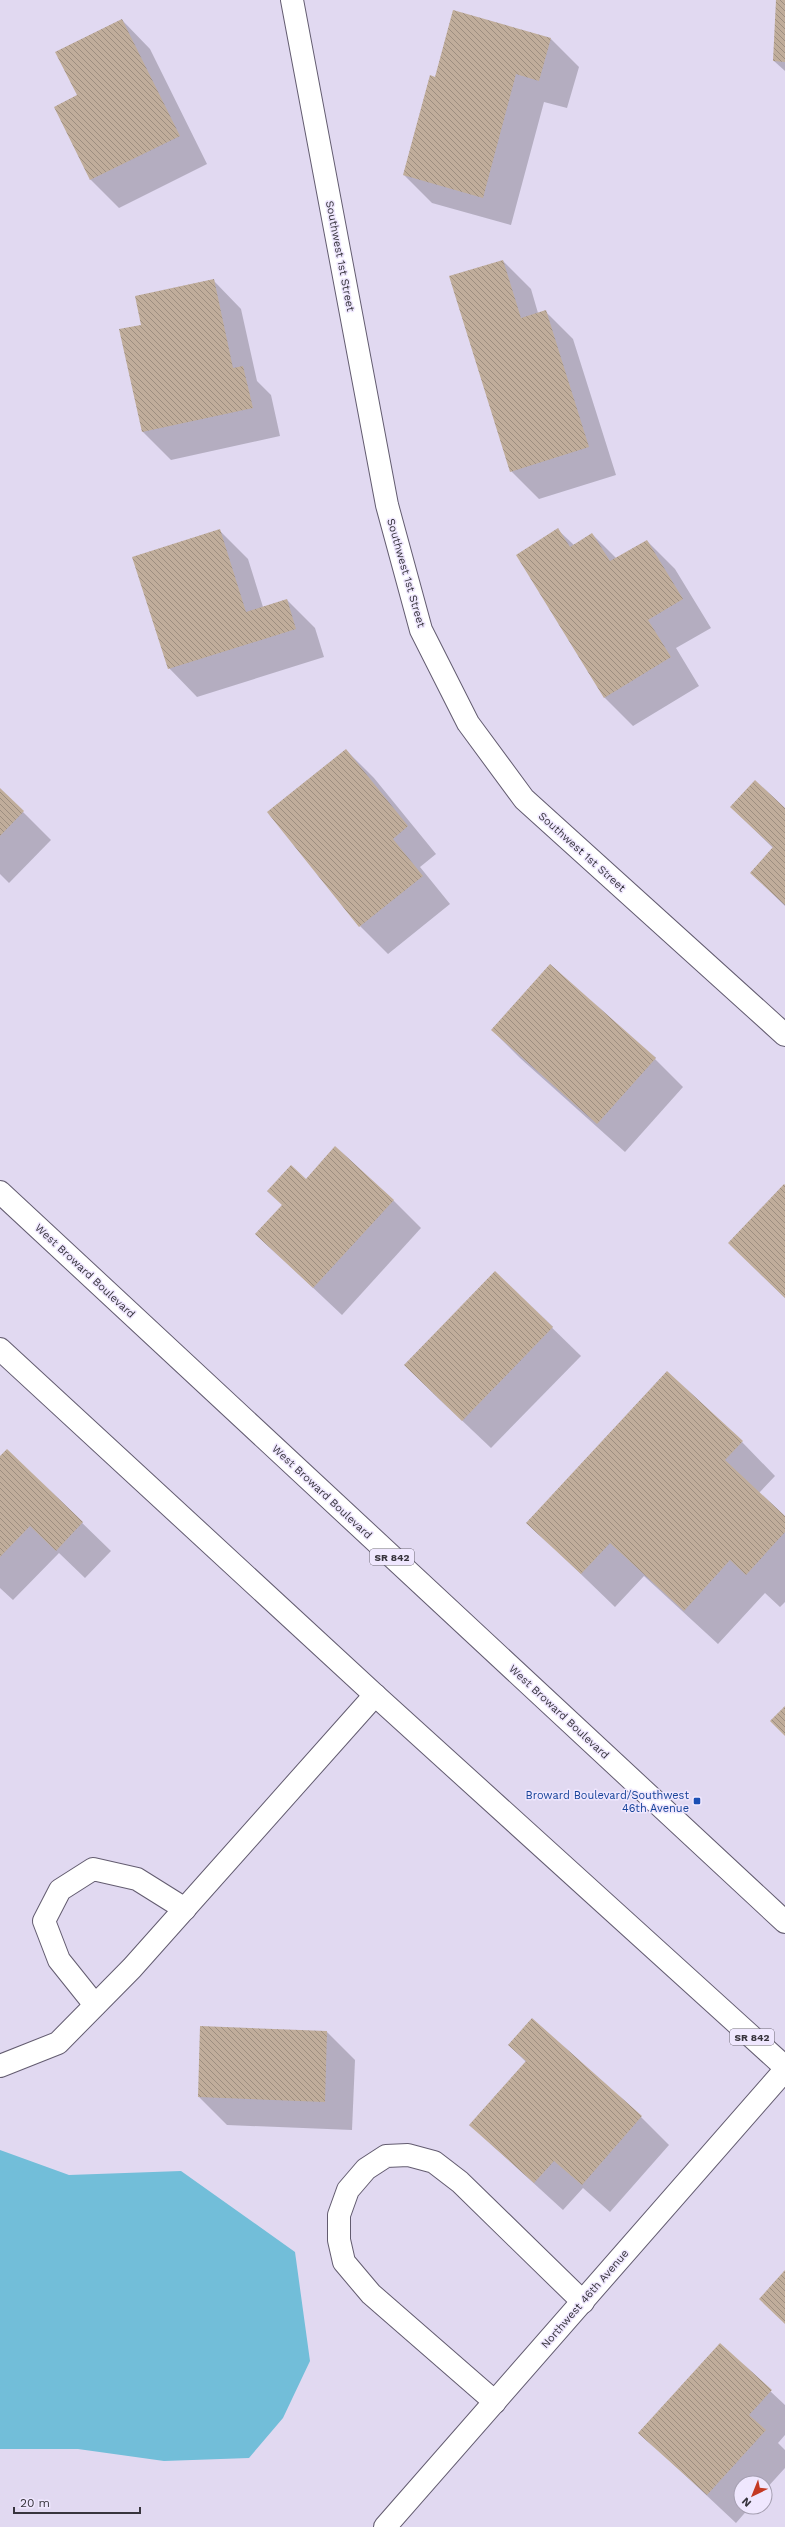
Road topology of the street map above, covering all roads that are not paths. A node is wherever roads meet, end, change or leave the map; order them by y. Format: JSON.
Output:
{"nodes":[{"id":1,"x":292,"y":0,"type":"edge"},
{"id":2,"x":785,"y":1035,"type":"edge"},
{"id":3,"x":0,"y":1192,"type":"edge"},
{"id":4,"x":0,"y":1349,"type":"edge"},
{"id":5,"x":375,"y":1695,"type":"junction"},
{"id":6,"x":184,"y":1909,"type":"junction"},
{"id":7,"x":785,"y":1922,"type":"edge"},
{"id":8,"x":95,"y":2006,"type":"junction"},
{"id":9,"x":0,"y":2066,"type":"edge"},
{"id":10,"x":785,"y":2067,"type":"edge"},
{"id":11,"x":785,"y":2070,"type":"edge"},
{"id":12,"x":582,"y":2302,"type":"junction"},
{"id":13,"x":495,"y":2402,"type":"junction"},
{"id":14,"x":385,"y":2527,"type":"edge"}],
"edges":[{"from":1,"to":2,"type":"main road","name":"Southwest 1st Street"},
{"from":3,"to":7,"type":"main road","name":"West Broward Boulevard","number":"SR 842"},
{"from":4,"to":5,"type":"main road","number":"SR 842"},
{"from":5,"to":6,"type":"main road"},
{"from":5,"to":10,"type":"main road","number":"SR 842"},
{"from":6,"to":8,"type":"main road"},
{"from":6,"to":8,"type":"main road"},
{"from":8,"to":9,"type":"main road"},
{"from":11,"to":12,"type":"main road","name":"Northwest 46th Avenue"},
{"from":12,"to":13,"type":"main road","name":"Northwest 46th Avenue"},
{"from":12,"to":13,"type":"main road"},
{"from":13,"to":14,"type":"main road","name":"Northwest 46th Avenue"}]}
